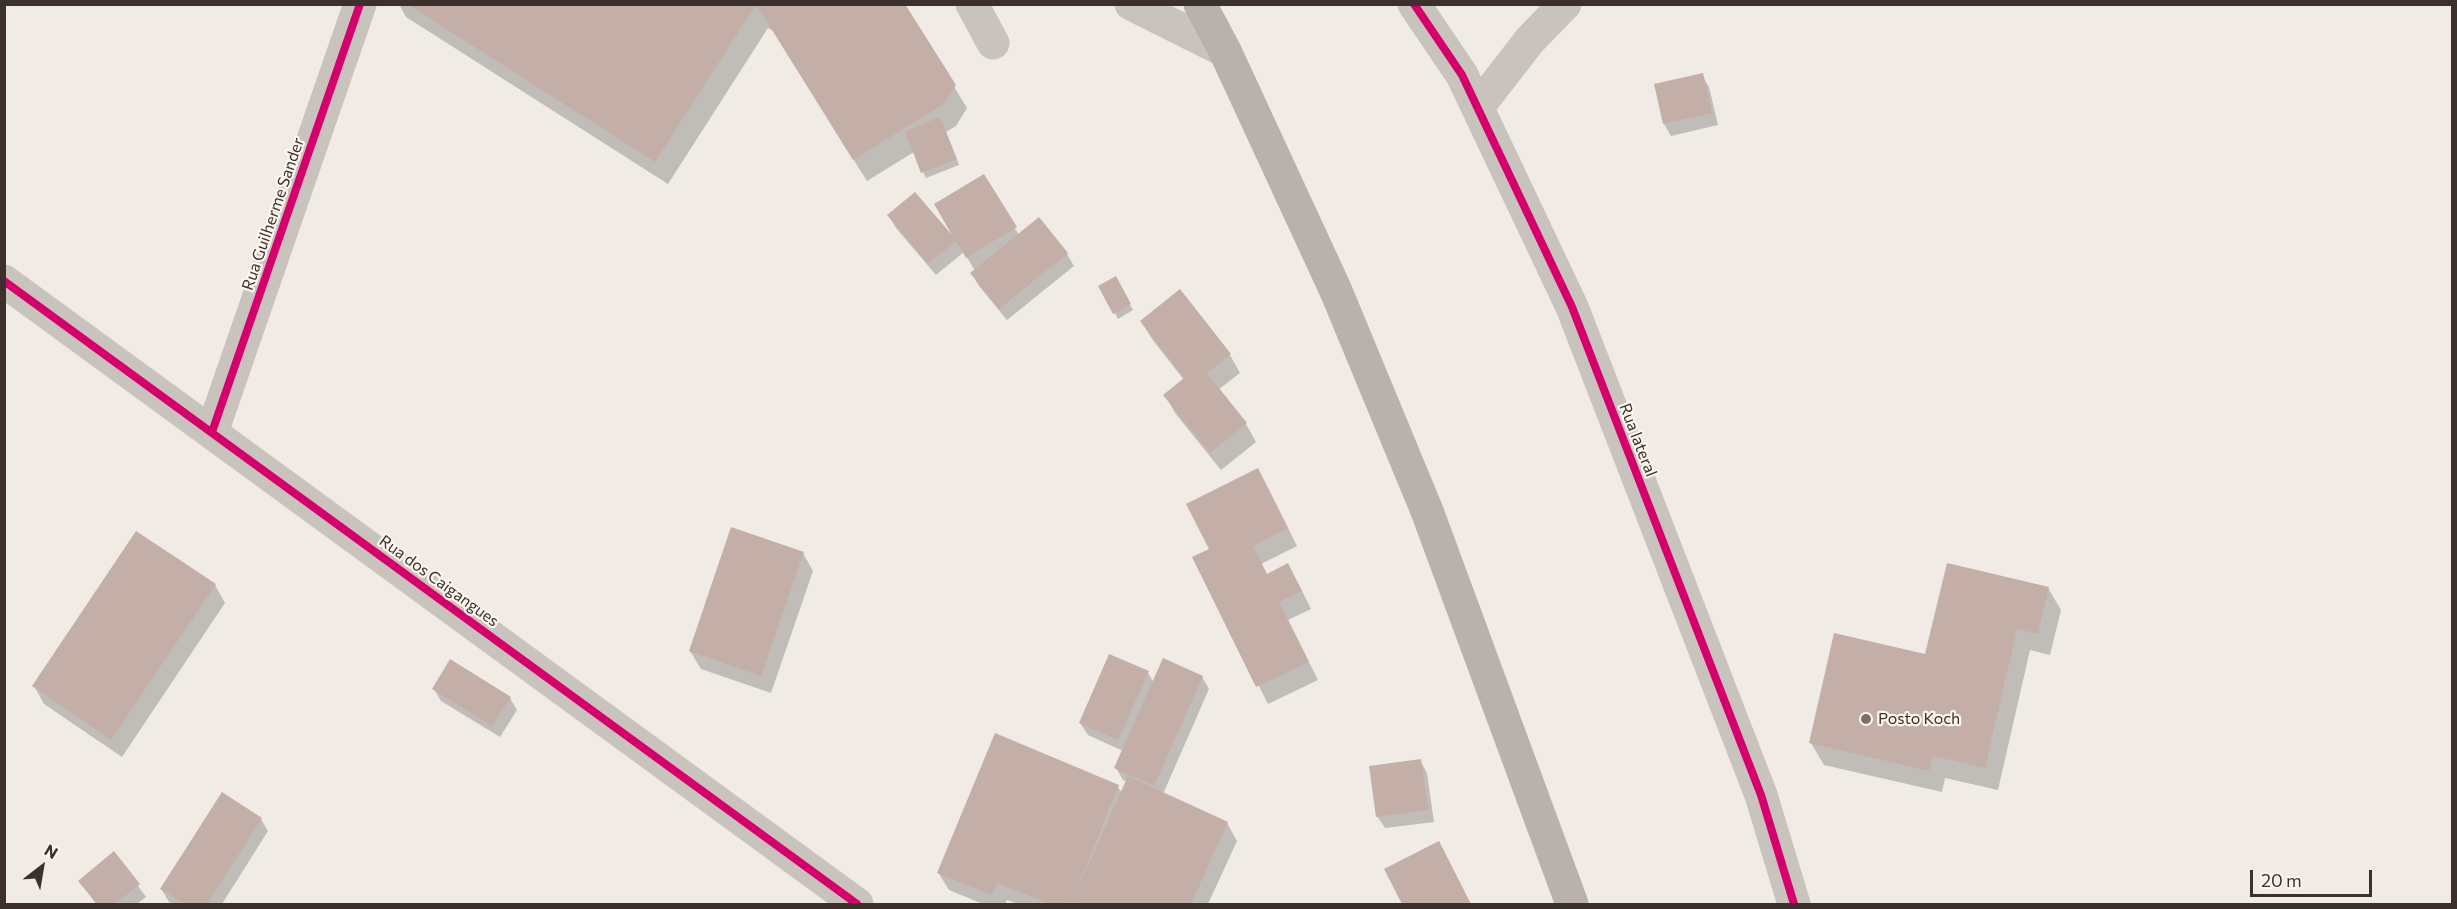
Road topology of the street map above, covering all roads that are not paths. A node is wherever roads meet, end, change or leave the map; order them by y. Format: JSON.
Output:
{"nodes":[{"id":1,"x":360,"y":4,"type":"edge"},
{"id":2,"x":972,"y":4,"type":"edge"},
{"id":3,"x":1131,"y":4,"type":"edge"},
{"id":4,"x":1200,"y":4,"type":"edge"},
{"id":5,"x":1414,"y":4,"type":"edge"},
{"id":6,"x":1565,"y":4,"type":"edge"},
{"id":7,"x":993,"y":43,"type":"dead end"},
{"id":8,"x":1225,"y":51,"type":"junction"},
{"id":9,"x":1478,"y":107,"type":"junction"},
{"id":10,"x":4,"y":281,"type":"edge"},
{"id":11,"x":212,"y":432,"type":"junction"},
{"id":12,"x":857,"y":904,"type":"edge"},
{"id":13,"x":1572,"y":904,"type":"edge"},
{"id":14,"x":1794,"y":904,"type":"edge"}],
"edges":[{"from":1,"to":11,"type":"street","name":"Rua Guilherme Sander"},
{"from":2,"to":7,"type":"street"},
{"from":3,"to":8,"type":"street"},
{"from":4,"to":8,"type":"main road"},
{"from":5,"to":9,"type":"street","name":"Rua lateral"},
{"from":6,"to":9,"type":"street"},
{"from":8,"to":13,"type":"main road"},
{"from":9,"to":14,"type":"street","name":"Rua lateral"},
{"from":10,"to":11,"type":"street","name":"Rua dos Caigangues"},
{"from":11,"to":12,"type":"street","name":"Rua dos Caigangues"}]}
